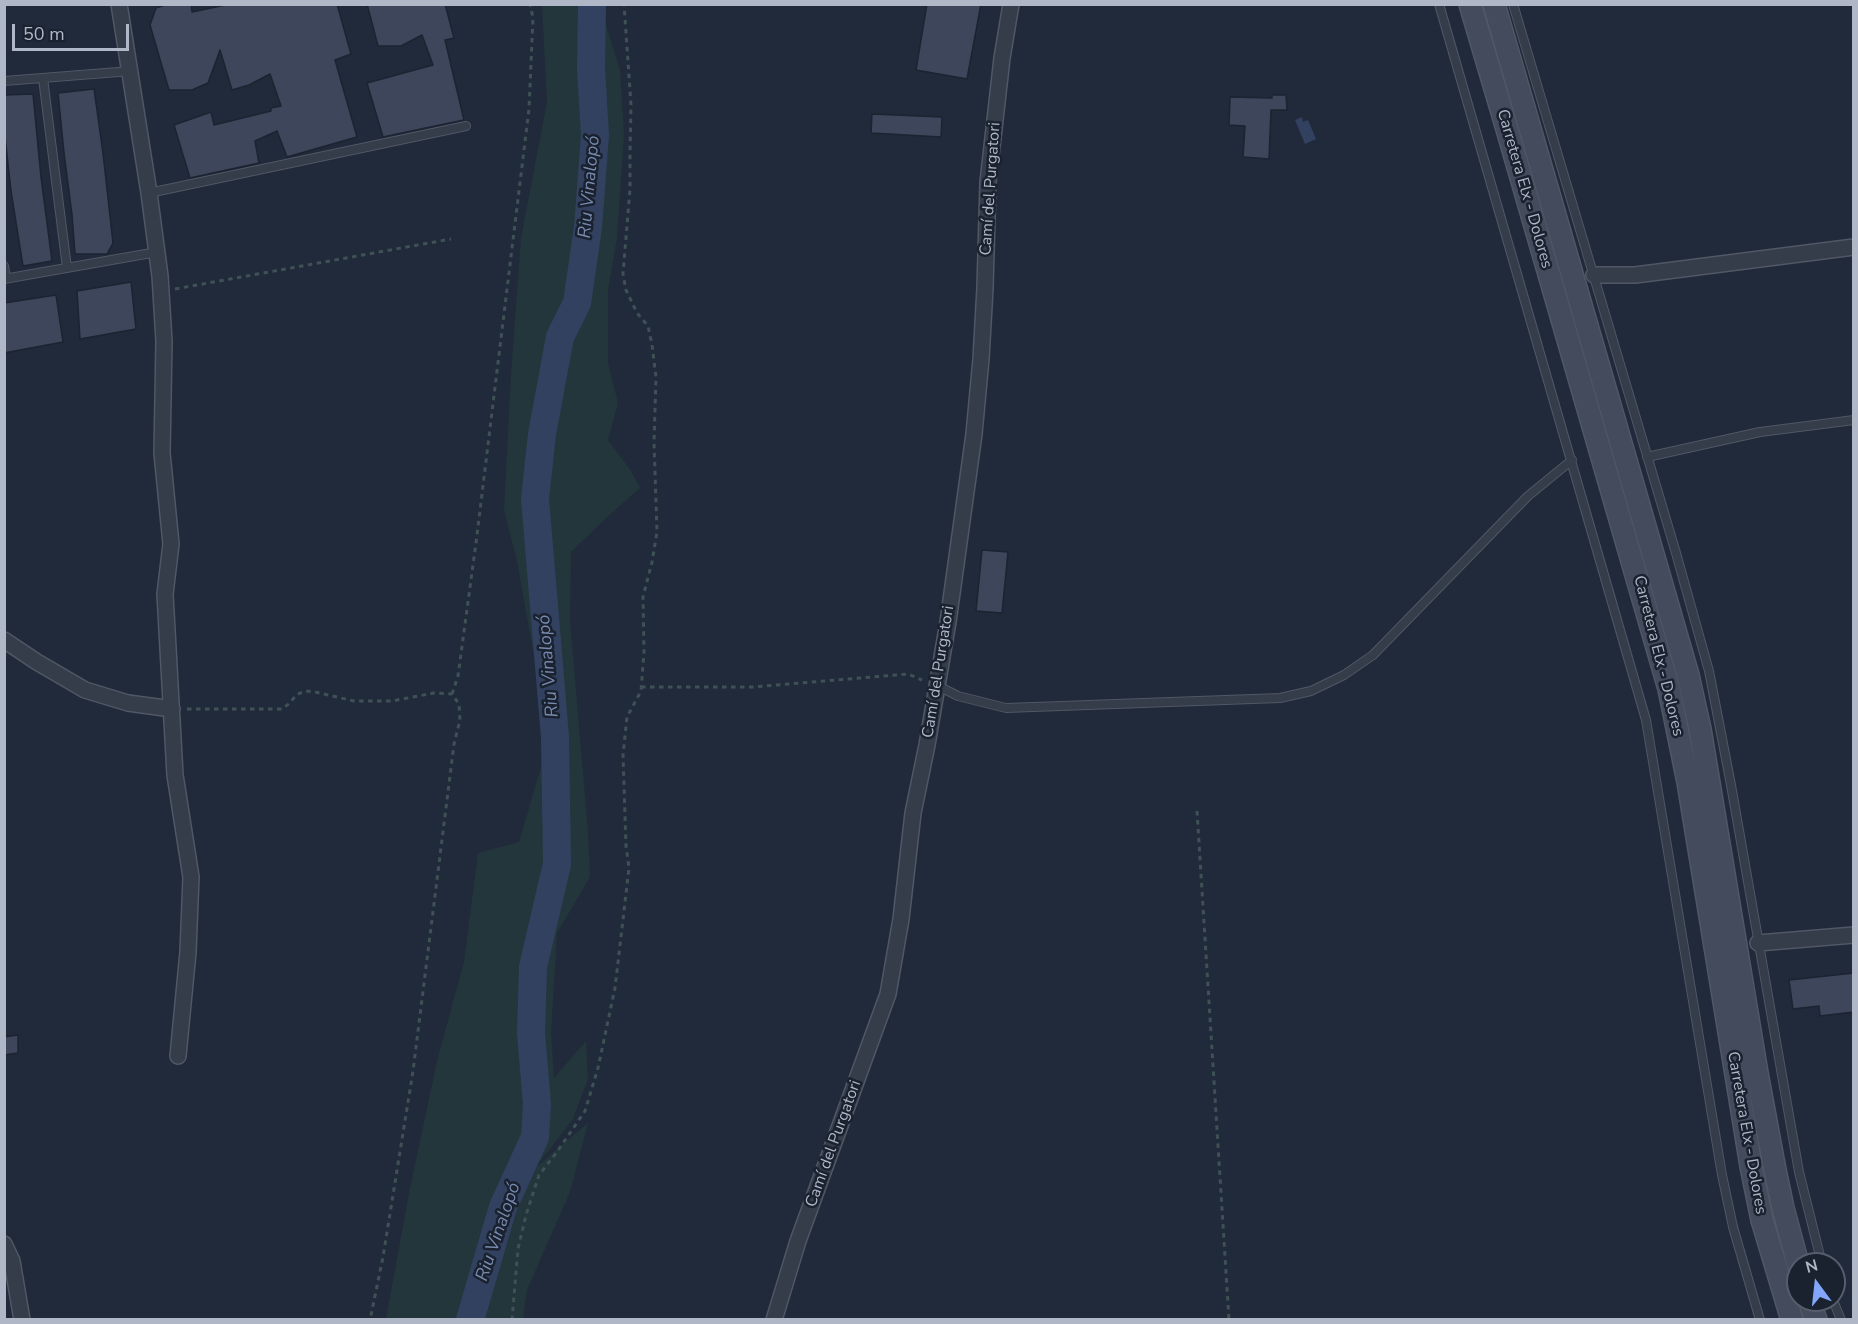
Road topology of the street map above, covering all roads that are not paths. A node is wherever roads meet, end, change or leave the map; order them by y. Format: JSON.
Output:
{"nodes":[{"id":1,"x":119,"y":4,"type":"edge"},
{"id":2,"x":1011,"y":4,"type":"edge"},
{"id":3,"x":1439,"y":4,"type":"edge"},
{"id":4,"x":1470,"y":4,"type":"edge"},
{"id":5,"x":1494,"y":4,"type":"edge"},
{"id":6,"x":1513,"y":4,"type":"edge"},
{"id":7,"x":131,"y":70,"type":"junction"},
{"id":8,"x":44,"y":78,"type":"junction"},
{"id":9,"x":4,"y":81,"type":"edge"},
{"id":10,"x":466,"y":126,"type":"dead end"},
{"id":11,"x":149,"y":193,"type":"junction"},
{"id":12,"x":1854,"y":247,"type":"edge"},
{"id":13,"x":157,"y":252,"type":"junction"},
{"id":14,"x":4,"y":266,"type":"edge"},
{"id":15,"x":67,"y":268,"type":"junction"},
{"id":16,"x":1594,"y":275,"type":"junction"},
{"id":17,"x":5,"y":278,"type":"edge"},
{"id":18,"x":1854,"y":420,"type":"edge"},
{"id":19,"x":1647,"y":457,"type":"junction"},
{"id":20,"x":1572,"y":460,"type":"junction"},
{"id":21,"x":4,"y":640,"type":"edge"},
{"id":22,"x":938,"y":686,"type":"junction"},
{"id":23,"x":172,"y":709,"type":"junction"},
{"id":24,"x":1854,"y":935,"type":"edge"},
{"id":25,"x":1758,"y":943,"type":"junction"},
{"id":26,"x":178,"y":1056,"type":"dead end"},
{"id":27,"x":4,"y":1244,"type":"edge"},
{"id":28,"x":1795,"y":1252,"type":"edge"},
{"id":29,"x":1819,"y":1252,"type":"edge"},
{"id":30,"x":22,"y":1320,"type":"edge"},
{"id":31,"x":774,"y":1320,"type":"edge"},
{"id":32,"x":1760,"y":1320,"type":"edge"},
{"id":33,"x":1792,"y":1320,"type":"edge"}],
"edges":[{"from":1,"to":7,"type":"street"},
{"from":2,"to":22,"type":"street","name":"Camí del Purgatori"},
{"from":3,"to":20,"type":"lane"},
{"from":4,"to":33,"type":"main road","name":"Carretera Elx - Dolores"},
{"from":5,"to":28,"type":"main road","name":"Carretera Elx - Dolores"},
{"from":6,"to":16,"type":"lane"},
{"from":7,"to":8,"type":"lane"},
{"from":7,"to":11,"type":"street"},
{"from":8,"to":9,"type":"lane"},
{"from":8,"to":15,"type":"lane"},
{"from":10,"to":11,"type":"lane"},
{"from":11,"to":13,"type":"street"},
{"from":12,"to":16,"type":"street"},
{"from":13,"to":15,"type":"lane"},
{"from":13,"to":23,"type":"street"},
{"from":14,"to":17,"type":"lane"},
{"from":15,"to":17,"type":"lane"},
{"from":16,"to":19,"type":"lane"},
{"from":18,"to":19,"type":"lane"},
{"from":19,"to":25,"type":"lane"},
{"from":20,"to":22,"type":"lane"},
{"from":20,"to":32,"type":"lane"},
{"from":21,"to":23,"type":"street"},
{"from":22,"to":31,"type":"street","name":"Camí del Purgatori"},
{"from":23,"to":26,"type":"street"},
{"from":24,"to":25,"type":"street"},
{"from":25,"to":29,"type":"lane"},
{"from":27,"to":30,"type":"street"}]}
